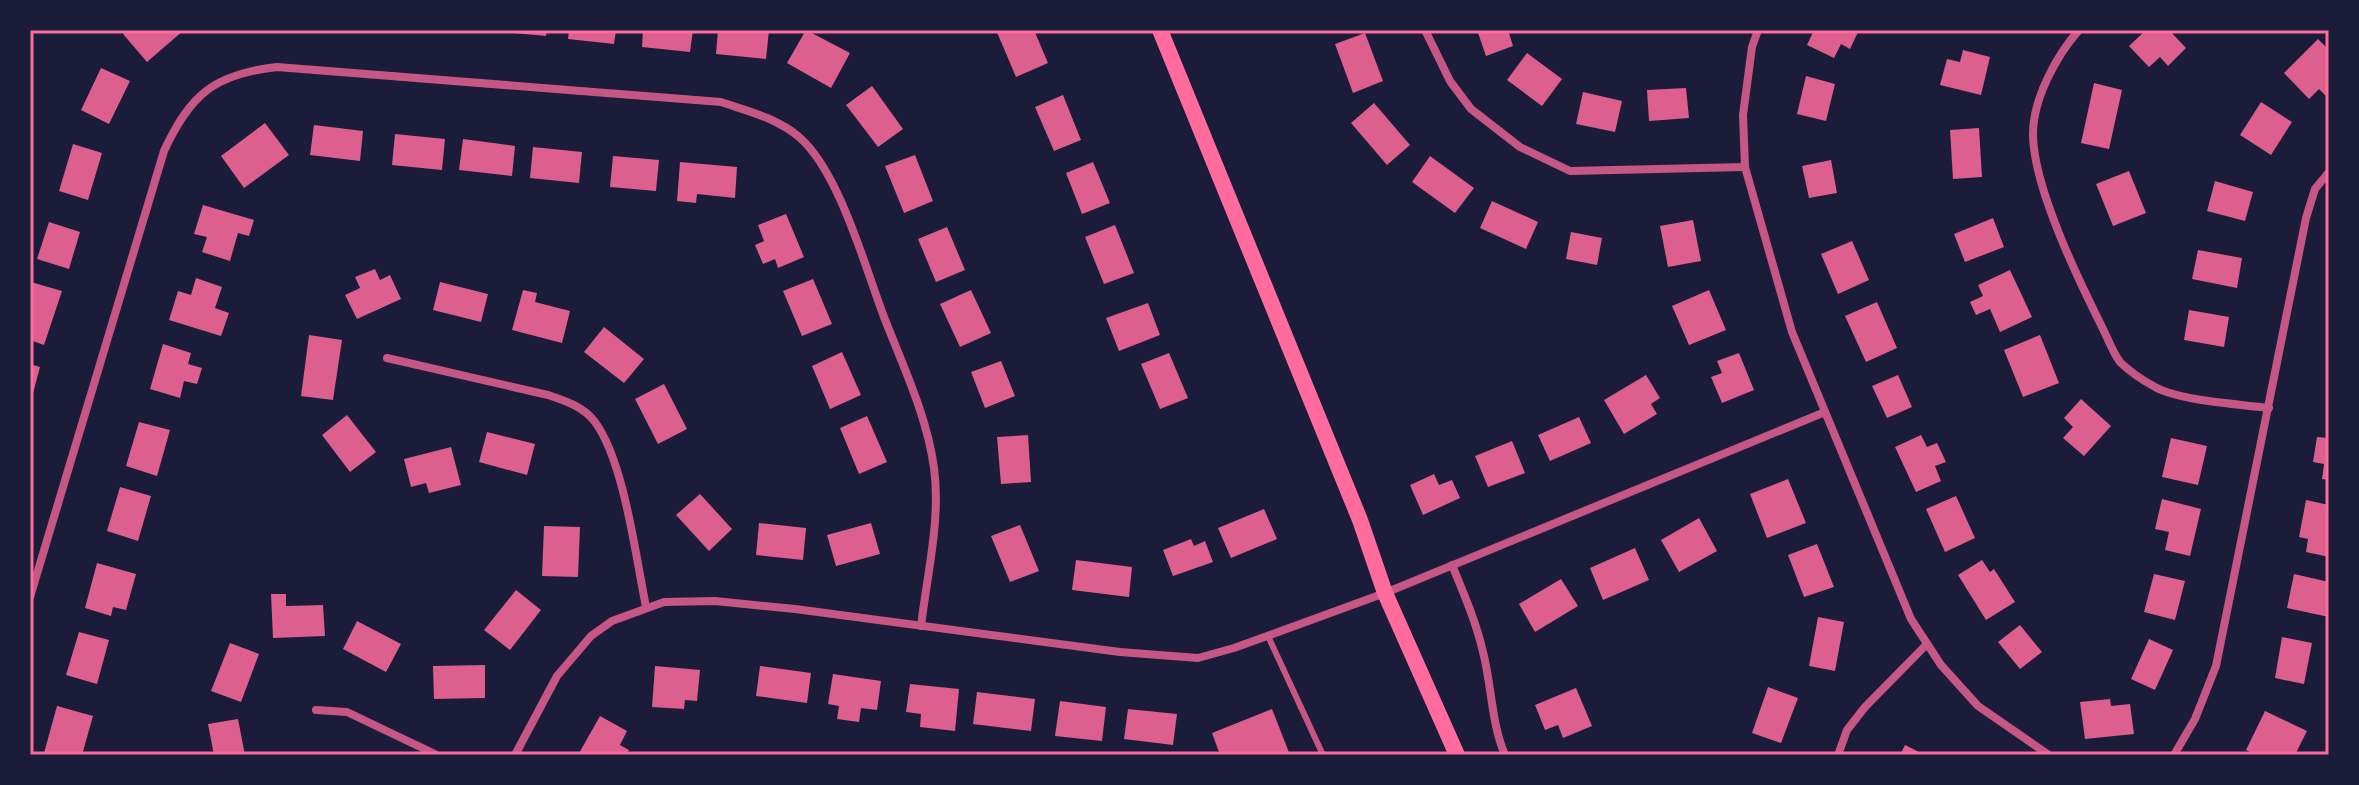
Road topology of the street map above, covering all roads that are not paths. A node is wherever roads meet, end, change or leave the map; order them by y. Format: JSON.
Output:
{"nodes":[{"id":1,"x":1160,"y":30,"type":"edge"},
{"id":2,"x":1425,"y":30,"type":"edge"},
{"id":3,"x":1758,"y":30,"type":"edge"},
{"id":4,"x":2079,"y":30,"type":"edge"},
{"id":5,"x":1745,"y":167,"type":"junction"},
{"id":6,"x":2329,"y":172,"type":"edge"},
{"id":7,"x":387,"y":358,"type":"dead end"},
{"id":8,"x":2269,"y":408,"type":"junction"},
{"id":9,"x":1825,"y":412,"type":"junction"},
{"id":10,"x":1452,"y":565,"type":"junction"},
{"id":11,"x":1385,"y":593,"type":"junction"},
{"id":12,"x":30,"y":597,"type":"edge"},
{"id":13,"x":646,"y":607,"type":"junction"},
{"id":14,"x":921,"y":626,"type":"junction"},
{"id":15,"x":1268,"y":636,"type":"junction"},
{"id":16,"x":1927,"y":644,"type":"junction"},
{"id":17,"x":316,"y":710,"type":"dead end"},
{"id":18,"x":437,"y":755,"type":"edge"},
{"id":19,"x":515,"y":755,"type":"edge"},
{"id":20,"x":1323,"y":755,"type":"edge"},
{"id":21,"x":1457,"y":755,"type":"edge"},
{"id":22,"x":1505,"y":755,"type":"edge"},
{"id":23,"x":1838,"y":755,"type":"edge"},
{"id":24,"x":2049,"y":755,"type":"edge"},
{"id":25,"x":2174,"y":755,"type":"edge"}],
"edges":[{"from":1,"to":11,"type":"main road"},
{"from":2,"to":5,"type":"street"},
{"from":3,"to":5,"type":"street"},
{"from":4,"to":8,"type":"street"},
{"from":5,"to":9,"type":"street"},
{"from":6,"to":8,"type":"street"},
{"from":7,"to":13,"type":"street"},
{"from":8,"to":25,"type":"street"},
{"from":9,"to":10,"type":"street"},
{"from":9,"to":16,"type":"street"},
{"from":10,"to":11,"type":"street"},
{"from":10,"to":22,"type":"street"},
{"from":11,"to":15,"type":"street"},
{"from":11,"to":21,"type":"main road"},
{"from":12,"to":14,"type":"street"},
{"from":13,"to":14,"type":"street"},
{"from":13,"to":19,"type":"street"},
{"from":14,"to":15,"type":"street"},
{"from":15,"to":20,"type":"lane"},
{"from":16,"to":23,"type":"street"},
{"from":16,"to":24,"type":"street"},
{"from":17,"to":18,"type":"street"}]}
